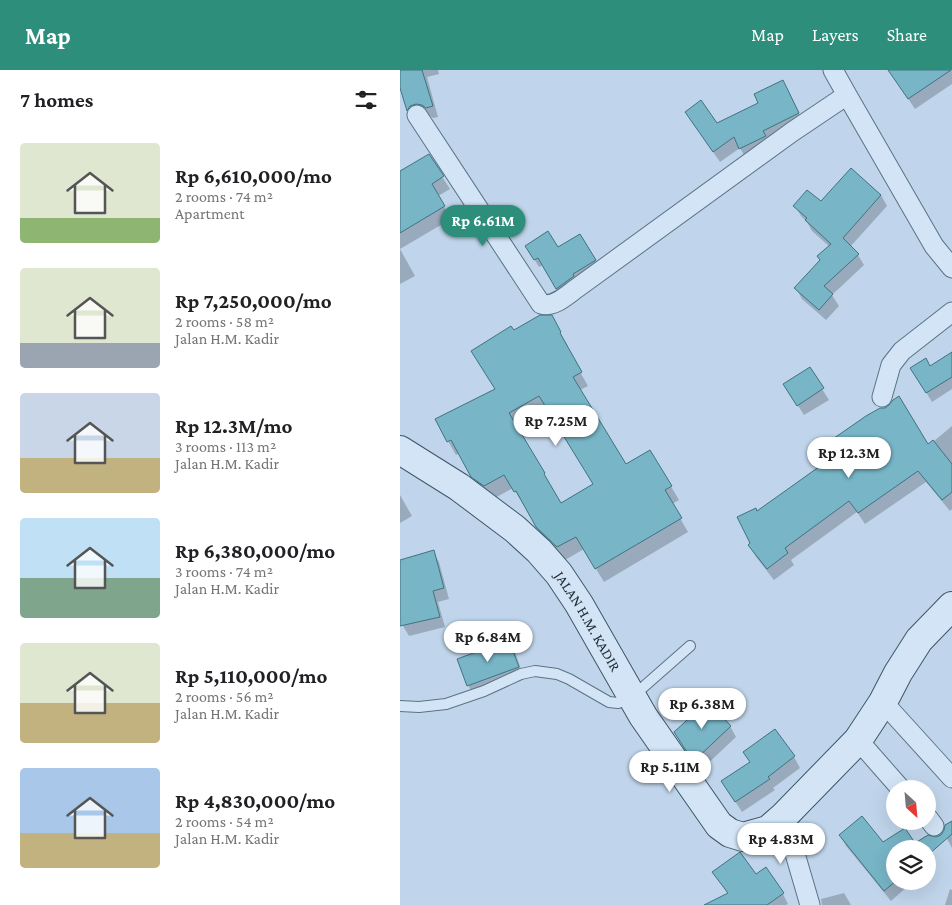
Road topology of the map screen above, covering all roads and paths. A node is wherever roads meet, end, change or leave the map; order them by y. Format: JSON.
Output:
{"nodes":[{"id":1,"x":834,"y":70,"type":"edge"},
{"id":2,"x":847,"y":94,"type":"junction"},
{"id":3,"x":417,"y":115,"type":"dead end"},
{"id":4,"x":952,"y":268,"type":"edge"},
{"id":5,"x":952,"y":312,"type":"edge"},
{"id":6,"x":882,"y":397,"type":"dead end"},
{"id":7,"x":400,"y":450,"type":"edge"},
{"id":8,"x":952,"y":606,"type":"edge"},
{"id":9,"x":690,"y":646,"type":"dead end"},
{"id":10,"x":632,"y":697,"type":"junction"},
{"id":11,"x":883,"y":702,"type":"junction"},
{"id":12,"x":400,"y":706,"type":"edge"},
{"id":13,"x":858,"y":740,"type":"junction"},
{"id":14,"x":952,"y":778,"type":"edge"},
{"id":15,"x":893,"y":780,"type":"edge"},
{"id":16,"x":784,"y":816,"type":"junction"},
{"id":17,"x":810,"y":905,"type":"edge"}],
"edges":[{"from":1,"to":2,"type":"street"},
{"from":2,"to":3,"type":"street"},
{"from":2,"to":4,"type":"street"},
{"from":5,"to":6,"type":"street"},
{"from":7,"to":10,"type":"street","name":"JALAN H.M. KADIR"},
{"from":8,"to":11,"type":"street","name":"JALAN H.M. KADIR"},
{"from":9,"to":10,"type":"lane"},
{"from":10,"to":12,"type":"lane"},
{"from":10,"to":16,"type":"street","name":"JALAN H.M. KADIR"},
{"from":11,"to":13,"type":"street","name":"JALAN H.M. KADIR"},
{"from":11,"to":14,"type":"street"},
{"from":13,"to":15,"type":"street"},
{"from":13,"to":16,"type":"street","name":"JALAN H.M. KADIR"},
{"from":16,"to":17,"type":"street"}]}
